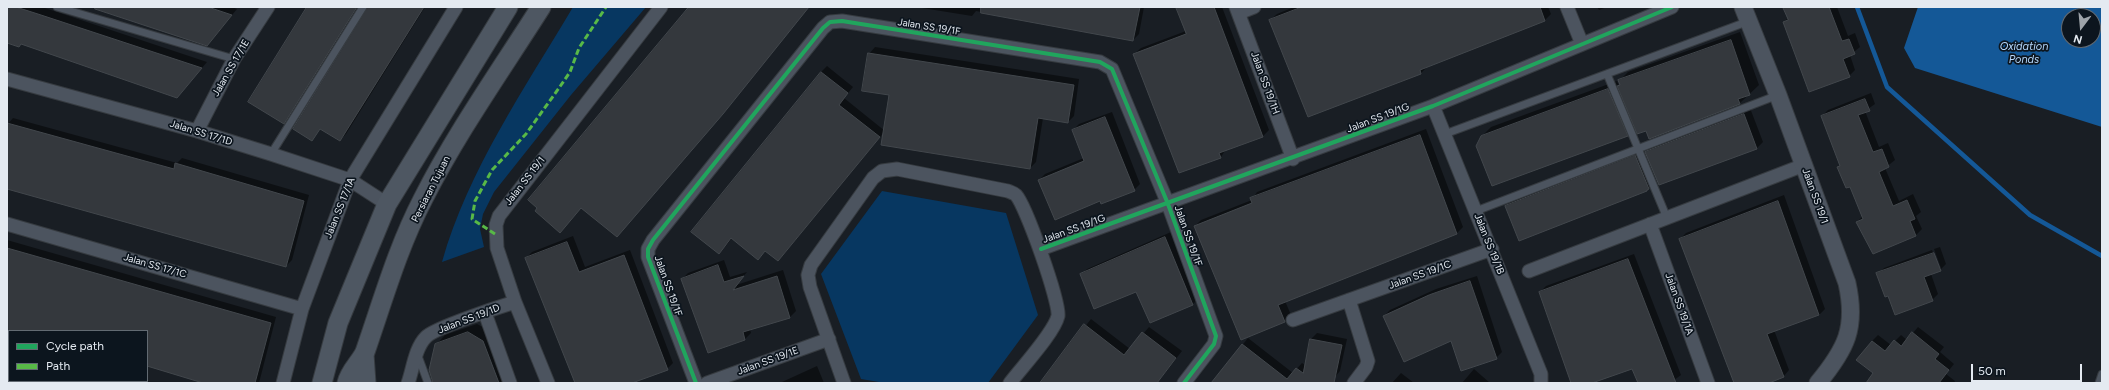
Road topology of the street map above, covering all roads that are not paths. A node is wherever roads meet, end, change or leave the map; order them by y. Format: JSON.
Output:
{"nodes":[{"id":1,"x":57,"y":7,"type":"edge"},
{"id":2,"x":268,"y":7,"type":"edge"},
{"id":3,"x":363,"y":7,"type":"edge"},
{"id":4,"x":456,"y":7,"type":"edge"},
{"id":5,"x":508,"y":7,"type":"edge"},
{"id":6,"x":541,"y":7,"type":"edge"},
{"id":7,"x":660,"y":7,"type":"edge"},
{"id":8,"x":1254,"y":7,"type":"edge"},
{"id":9,"x":1568,"y":7,"type":"edge"},
{"id":10,"x":1672,"y":7,"type":"edge"},
{"id":11,"x":1238,"y":10,"type":"edge"},
{"id":12,"x":1746,"y":14,"type":"edge"},
{"id":13,"x":1582,"y":44,"type":"junction"},
{"id":14,"x":234,"y":59,"type":"junction"},
{"id":15,"x":1607,"y":74,"type":"junction"},
{"id":16,"x":7,"y":80,"type":"edge"},
{"id":17,"x":1778,"y":95,"type":"junction"},
{"id":18,"x":1433,"y":106,"type":"junction"},
{"id":19,"x":197,"y":131,"type":"junction"},
{"id":20,"x":1446,"y":134,"type":"junction"},
{"id":21,"x":1638,"y":149,"type":"junction"},
{"id":22,"x":271,"y":154,"type":"junction"},
{"id":23,"x":1293,"y":159,"type":"junction"},
{"id":24,"x":1804,"y":165,"type":"junction"},
{"id":25,"x":350,"y":180,"type":"junction"},
{"id":26,"x":387,"y":204,"type":"junction"},
{"id":27,"x":1168,"y":204,"type":"junction"},
{"id":28,"x":1476,"y":211,"type":"junction"},
{"id":29,"x":1667,"y":218,"type":"junction"},
{"id":30,"x":7,"y":224,"type":"edge"},
{"id":31,"x":1650,"y":224,"type":"junction"},
{"id":32,"x":1041,"y":249,"type":"junction"},
{"id":33,"x":1492,"y":249,"type":"junction"},
{"id":34,"x":1529,"y":271,"type":"dead end"},
{"id":35,"x":1349,"y":300,"type":"junction"},
{"id":36,"x":514,"y":302,"type":"junction"},
{"id":37,"x":302,"y":309,"type":"junction"},
{"id":38,"x":484,"y":313,"type":"junction"},
{"id":39,"x":1293,"y":320,"type":"dead end"},
{"id":40,"x":829,"y":339,"type":"junction"},
{"id":41,"x":364,"y":354,"type":"junction"},
{"id":42,"x":417,"y":354,"type":"junction"},
{"id":43,"x":2102,"y":374,"type":"edge"},
{"id":44,"x":283,"y":383,"type":"edge"},
{"id":45,"x":322,"y":383,"type":"edge"},
{"id":46,"x":347,"y":383,"type":"edge"},
{"id":47,"x":366,"y":383,"type":"edge"},
{"id":48,"x":408,"y":383,"type":"edge"},
{"id":49,"x":428,"y":383,"type":"edge"},
{"id":50,"x":510,"y":383,"type":"edge"},
{"id":51,"x":548,"y":383,"type":"edge"},
{"id":52,"x":696,"y":383,"type":"edge"},
{"id":53,"x":707,"y":383,"type":"edge"},
{"id":54,"x":844,"y":383,"type":"edge"},
{"id":55,"x":1010,"y":383,"type":"edge"},
{"id":56,"x":1184,"y":383,"type":"edge"},
{"id":57,"x":1354,"y":383,"type":"edge"},
{"id":58,"x":1541,"y":383,"type":"edge"},
{"id":59,"x":1708,"y":383,"type":"edge"},
{"id":60,"x":1818,"y":383,"type":"edge"},
{"id":61,"x":2099,"y":383,"type":"edge"}],
"edges":[{"from":1,"to":14,"type":"lane"},
{"from":2,"to":14,"type":"street","name":"Jalan SS 17/1E"},
{"from":3,"to":22,"type":"lane"},
{"from":4,"to":25,"type":"street","name":"Jalan SS 17/1A"},
{"from":5,"to":26,"type":"main road"},
{"from":6,"to":41,"type":"main road","name":"Persiaran Tujuan"},
{"from":7,"to":36,"type":"street","name":"Jalan SS 19/1"},
{"from":8,"to":11,"type":"street"},
{"from":9,"to":13,"type":"street"},
{"from":10,"to":13,"type":"street","name":"Jalan SS 19/1G"},
{"from":11,"to":23,"type":"street","name":"Jalan SS 19/1H"},
{"from":12,"to":15,"type":"lane"},
{"from":12,"to":17,"type":"street","name":"Jalan SS 19/1"},
{"from":13,"to":18,"type":"street","name":"Jalan SS 19/1G"},
{"from":14,"to":19,"type":"street","name":"Jalan SS 17/1E"},
{"from":15,"to":20,"type":"lane"},
{"from":15,"to":21,"type":"lane"},
{"from":16,"to":19,"type":"street","name":"Jalan SS 17/1D"},
{"from":17,"to":21,"type":"lane"},
{"from":17,"to":24,"type":"street","name":"Jalan SS 19/1"},
{"from":18,"to":20,"type":"street","name":"Jalan SS 19/1B"},
{"from":18,"to":23,"type":"street","name":"Jalan SS 19/1G"},
{"from":19,"to":22,"type":"street","name":"Jalan SS 17/1D"},
{"from":20,"to":28,"type":"street","name":"Jalan SS 19/1B"},
{"from":21,"to":28,"type":"lane"},
{"from":21,"to":29,"type":"lane"},
{"from":22,"to":25,"type":"street","name":"Jalan SS 17/1D"},
{"from":23,"to":27,"type":"street","name":"Jalan SS 19/1G"},
{"from":24,"to":29,"type":"street"},
{"from":24,"to":60,"type":"street","name":"Jalan SS 19/1"},
{"from":25,"to":26,"type":"street","name":"Jalan SS 17/1D"},
{"from":25,"to":37,"type":"street","name":"Jalan SS 17/1A"},
{"from":26,"to":45,"type":"main road"},
{"from":27,"to":32,"type":"street","name":"Jalan SS 19/1G"},
{"from":27,"to":52,"type":"street","name":"Jalan SS 19/1F"},
{"from":27,"to":56,"type":"street","name":"Jalan SS 19/1F"},
{"from":28,"to":33,"type":"street","name":"Jalan SS 19/1B"},
{"from":29,"to":31,"type":"street"},
{"from":30,"to":37,"type":"street","name":"Jalan SS 17/1C"},
{"from":31,"to":34,"type":"street"},
{"from":31,"to":59,"type":"street","name":"Jalan SS 19/1A"},
{"from":32,"to":40,"type":"street","name":"Jalan SS 19/1G"},
{"from":32,"to":55,"type":"street","name":"Jalan SS 19/1G"},
{"from":33,"to":35,"type":"street","name":"Jalan SS 19/1C"},
{"from":33,"to":58,"type":"street","name":"Jalan SS 19/1B"},
{"from":35,"to":39,"type":"street","name":"Jalan SS 19/1C"},
{"from":35,"to":57,"type":"street"},
{"from":36,"to":38,"type":"street","name":"Jalan SS 19/1D"},
{"from":36,"to":51,"type":"street","name":"Jalan SS 19/1"},
{"from":37,"to":44,"type":"street","name":"Jalan SS 17/1A"},
{"from":38,"to":42,"type":"street","name":"Jalan SS 19/1D"},
{"from":38,"to":50,"type":"street"},
{"from":40,"to":53,"type":"street","name":"Jalan SS 19/1E"},
{"from":40,"to":54,"type":"street","name":"Jalan SS 19/1G"},
{"from":41,"to":46,"type":"main road","name":"Persiaran Tujuan"},
{"from":41,"to":47,"type":"main road"},
{"from":42,"to":48,"type":"street","name":"Jalan SS 19/1D"},
{"from":42,"to":49,"type":"lane"},
{"from":43,"to":61,"type":"lane"}]}
